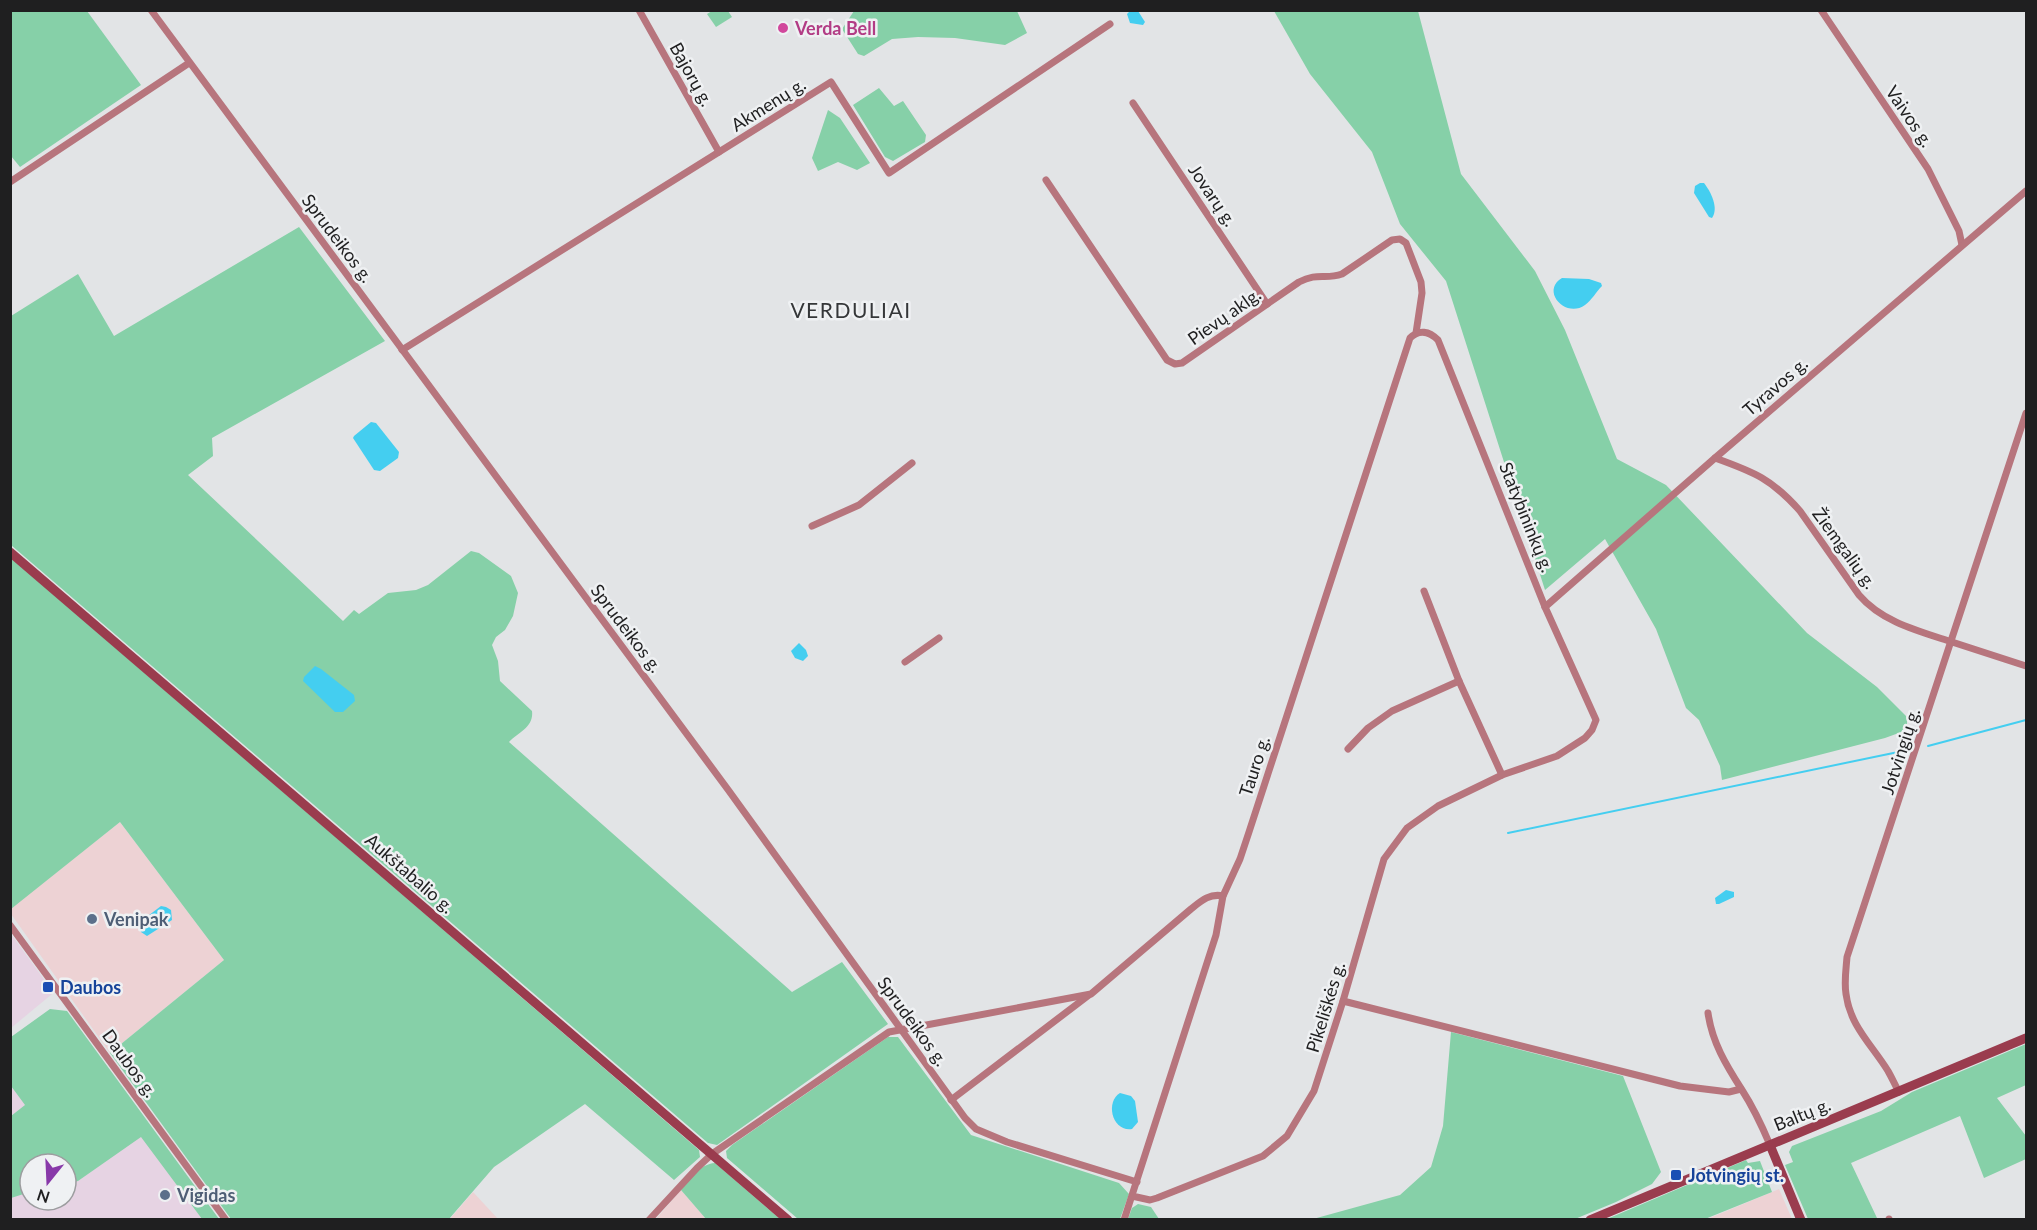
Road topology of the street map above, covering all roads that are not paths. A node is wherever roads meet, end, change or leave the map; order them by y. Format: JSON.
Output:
{"nodes":[{"id":1,"x":151,"y":10,"type":"edge"},
{"id":2,"x":639,"y":10,"type":"edge"},
{"id":3,"x":1821,"y":10,"type":"edge"},
{"id":4,"x":1110,"y":24,"type":"dead end"},
{"id":5,"x":189,"y":63,"type":"junction"},
{"id":6,"x":1133,"y":103,"type":"dead end"},
{"id":7,"x":719,"y":152,"type":"junction"},
{"id":8,"x":1046,"y":180,"type":"dead end"},
{"id":9,"x":10,"y":182,"type":"edge"},
{"id":10,"x":2026,"y":191,"type":"edge"},
{"id":11,"x":1962,"y":245,"type":"junction"},
{"id":12,"x":1268,"y":304,"type":"junction"},
{"id":13,"x":1416,"y":333,"type":"junction"},
{"id":14,"x":402,"y":350,"type":"junction"},
{"id":15,"x":2026,"y":413,"type":"edge"},
{"id":16,"x":1715,"y":458,"type":"junction"},
{"id":17,"x":912,"y":463,"type":"dead end"},
{"id":18,"x":812,"y":526,"type":"dead end"},
{"id":19,"x":10,"y":552,"type":"edge"},
{"id":20,"x":1424,"y":591,"type":"dead end"},
{"id":21,"x":1545,"y":607,"type":"junction"},
{"id":22,"x":939,"y":638,"type":"dead end"},
{"id":23,"x":1952,"y":642,"type":"junction"},
{"id":24,"x":905,"y":662,"type":"dead end"},
{"id":25,"x":2026,"y":666,"type":"edge"},
{"id":26,"x":1459,"y":681,"type":"junction"},
{"id":27,"x":1596,"y":720,"type":"joint"},
{"id":28,"x":1348,"y":749,"type":"dead end"},
{"id":29,"x":1502,"y":775,"type":"junction"},
{"id":30,"x":1223,"y":896,"type":"junction"},
{"id":31,"x":10,"y":925,"type":"edge"},
{"id":32,"x":1091,"y":994,"type":"junction"},
{"id":33,"x":1343,"y":1001,"type":"junction"},
{"id":34,"x":1708,"y":1012,"type":"dead end"},
{"id":35,"x":901,"y":1030,"type":"junction"},
{"id":36,"x":2026,"y":1038,"type":"edge"},
{"id":37,"x":1742,"y":1089,"type":"junction"},
{"id":38,"x":1899,"y":1092,"type":"junction"},
{"id":39,"x":951,"y":1100,"type":"junction"},
{"id":40,"x":1770,"y":1144,"type":"junction"},
{"id":41,"x":712,"y":1154,"type":"junction"},
{"id":42,"x":1137,"y":1182,"type":"junction"},
{"id":43,"x":1132,"y":1196,"type":"junction"},
{"id":44,"x":226,"y":1220,"type":"edge"},
{"id":45,"x":649,"y":1220,"type":"edge"},
{"id":46,"x":788,"y":1220,"type":"edge"},
{"id":47,"x":1124,"y":1220,"type":"edge"},
{"id":48,"x":1590,"y":1220,"type":"edge"},
{"id":49,"x":1801,"y":1220,"type":"edge"}],
"edges":[{"from":1,"to":5,"type":"street","name":"Sprudeikos g."},
{"from":2,"to":7,"type":"street","name":"Bajorų g."},
{"from":3,"to":11,"type":"street","name":"Vaivos g."},
{"from":4,"to":7,"type":"street","name":"Akmenų g."},
{"from":5,"to":9,"type":"street"},
{"from":5,"to":14,"type":"street","name":"Sprudeikos g."},
{"from":6,"to":12,"type":"street","name":"Jovarų g."},
{"from":7,"to":14,"type":"street","name":"Akmenų g."},
{"from":8,"to":12,"type":"street","name":"Pievų aklg."},
{"from":10,"to":11,"type":"street","name":"Tyravos g."},
{"from":11,"to":16,"type":"street","name":"Tyravos g."},
{"from":12,"to":13,"type":"street","name":"Pievų aklg."},
{"from":13,"to":21,"type":"street","name":"Statybininkų g."},
{"from":13,"to":30,"type":"street","name":"Tauro g."},
{"from":14,"to":35,"type":"street","name":"Sprudeikos g."},
{"from":15,"to":23,"type":"street","name":"Jotvingių g."},
{"from":16,"to":21,"type":"street","name":"Tyravos g."},
{"from":16,"to":23,"type":"street","name":"Žiemgalių g."},
{"from":17,"to":18,"type":"street"},
{"from":19,"to":41,"type":"main road","name":"Aukštabalio g."},
{"from":20,"to":26,"type":"street"},
{"from":21,"to":27,"type":"street","name":"Statybininkų g."},
{"from":22,"to":24,"type":"street"},
{"from":23,"to":25,"type":"street","name":"Žiemgalių g."},
{"from":23,"to":38,"type":"street","name":"Jotvingių g."},
{"from":26,"to":28,"type":"street"},
{"from":26,"to":29,"type":"street"},
{"from":27,"to":29,"type":"street","name":"Pikeliškės g."},
{"from":29,"to":33,"type":"street","name":"Pikeliškės g."},
{"from":30,"to":32,"type":"street"},
{"from":30,"to":42,"type":"street","name":"Tauro g."},
{"from":31,"to":44,"type":"street","name":"Daubos g."},
{"from":32,"to":35,"type":"street"},
{"from":32,"to":39,"type":"street"},
{"from":33,"to":37,"type":"street"},
{"from":33,"to":43,"type":"street","name":"Pikeliškės g."},
{"from":34,"to":37,"type":"street"},
{"from":35,"to":39,"type":"street","name":"Sprudeikos g."},
{"from":35,"to":41,"type":"street"},
{"from":36,"to":38,"type":"main road","name":"Baltų g."},
{"from":37,"to":40,"type":"street"},
{"from":38,"to":40,"type":"main road","name":"Baltų g."},
{"from":39,"to":42,"type":"street","name":"Sprudeikos g."},
{"from":40,"to":48,"type":"main road","name":"Baltų g."},
{"from":40,"to":49,"type":"main road"},
{"from":41,"to":45,"type":"street"},
{"from":41,"to":46,"type":"main road","name":"Aukštabalio g."},
{"from":42,"to":43,"type":"street","name":"Tauro g."},
{"from":43,"to":47,"type":"street","name":"Tauro g."}]}
